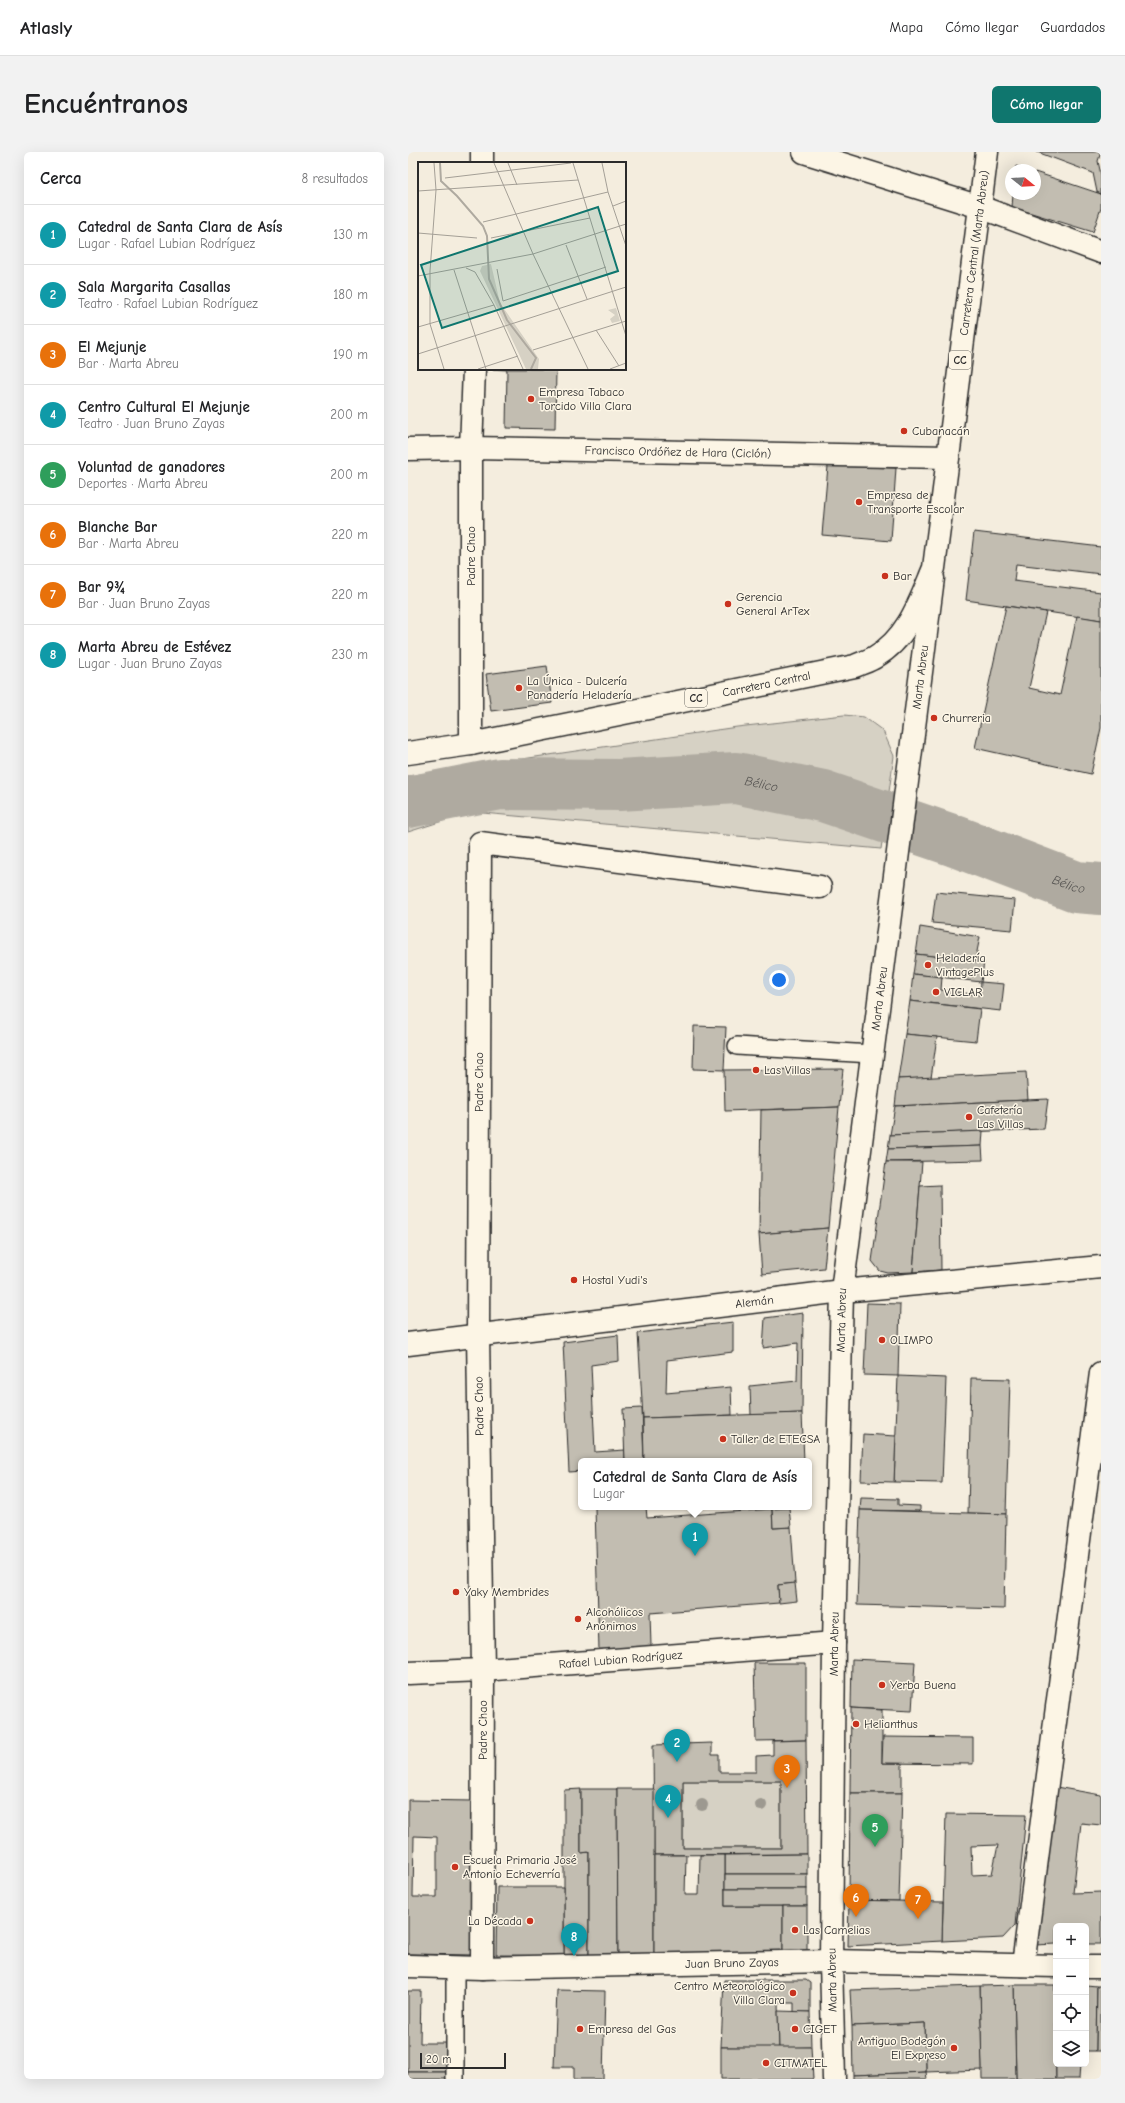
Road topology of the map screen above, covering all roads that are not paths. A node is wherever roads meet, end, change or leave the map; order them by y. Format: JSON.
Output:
{"nodes":[{"id":1,"x":804,"y":152,"type":"edge"},
{"id":2,"x":987,"y":152,"type":"edge"},
{"id":3,"x":980,"y":207,"type":"junction"},
{"id":4,"x":1101,"y":252,"type":"edge"},
{"id":5,"x":474,"y":370,"type":"edge"},
{"id":6,"x":471,"y":448,"type":"junction"},
{"id":7,"x":408,"y":449,"type":"edge"},
{"id":8,"x":948,"y":457,"type":"junction"},
{"id":9,"x":934,"y":568,"type":"junction"},
{"id":10,"x":471,"y":744,"type":"junction"},
{"id":11,"x":408,"y":753,"type":"edge"},
{"id":12,"x":820,"y":887,"type":"dead end"},
{"id":13,"x":737,"y":1046,"type":"dead end"},
{"id":14,"x":872,"y":1054,"type":"junction"},
{"id":15,"x":1101,"y":1267,"type":"edge"},
{"id":16,"x":842,"y":1291,"type":"junction"},
{"id":17,"x":478,"y":1334,"type":"junction"},
{"id":18,"x":408,"y":1344,"type":"edge"},
{"id":19,"x":1101,"y":1373,"type":"edge"},
{"id":20,"x":834,"y":1643,"type":"junction"},
{"id":21,"x":483,"y":1670,"type":"junction"},
{"id":22,"x":408,"y":1673,"type":"edge"},
{"id":23,"x":831,"y":1961,"type":"junction"},
{"id":24,"x":1023,"y":1965,"type":"junction"},
{"id":25,"x":408,"y":1966,"type":"edge"},
{"id":26,"x":1053,"y":1966,"type":"edge"},
{"id":27,"x":1089,"y":1967,"type":"edge"},
{"id":28,"x":1101,"y":1967,"type":"edge"},
{"id":29,"x":455,"y":1968,"type":"junction"},
{"id":30,"x":482,"y":1968,"type":"junction"},
{"id":31,"x":455,"y":2079,"type":"edge"},
{"id":32,"x":834,"y":2079,"type":"edge"}],
"edges":[{"from":1,"to":3,"type":"street"},
{"from":2,"to":3,"type":"street","name":"Carretera Central (Marta Abreu)","number":"CC"},
{"from":3,"to":4,"type":"street"},
{"from":3,"to":8,"type":"street","name":"Carretera Central (Marta Abreu)","number":"CC"},
{"from":5,"to":6,"type":"street","name":"Padre Chao"},
{"from":6,"to":7,"type":"street","name":"Francisco Ordóñez de Hara (Ciclón)"},
{"from":6,"to":8,"type":"street","name":"Francisco Ordóñez de Hara (Ciclón)"},
{"from":6,"to":10,"type":"street","name":"Padre Chao"},
{"from":8,"to":9,"type":"street","name":"Carretera Central (Marta Abreu)","number":"CC"},
{"from":9,"to":10,"type":"street","name":"Carretera Central","number":"CC"},
{"from":9,"to":14,"type":"street","name":"Marta Abreu"},
{"from":10,"to":11,"type":"street","name":"Carretera Central","number":"CC"},
{"from":12,"to":17,"type":"street","name":"Padre Chao"},
{"from":13,"to":14,"type":"lane"},
{"from":14,"to":16,"type":"street","name":"Marta Abreu"},
{"from":15,"to":16,"type":"street","name":"Alemán"},
{"from":16,"to":17,"type":"street","name":"Alemán"},
{"from":16,"to":20,"type":"street","name":"Marta Abreu"},
{"from":17,"to":18,"type":"street","name":"Alemán"},
{"from":17,"to":21,"type":"street","name":"Padre Chao"},
{"from":19,"to":24,"type":"street"},
{"from":20,"to":21,"type":"street","name":"Rafael Lubian Rodríguez"},
{"from":20,"to":23,"type":"street","name":"Marta Abreu"},
{"from":21,"to":22,"type":"street","name":"Rafael Lubian Rodríguez"},
{"from":21,"to":30,"type":"street","name":"Padre Chao"},
{"from":23,"to":24,"type":"street","name":"Juan Bruno Zayas"},
{"from":23,"to":30,"type":"street","name":"Juan Bruno Zayas"},
{"from":23,"to":32,"type":"street","name":"Marta Abreu"},
{"from":24,"to":26,"type":"street","name":"Juan Bruno Zayas"},
{"from":25,"to":29,"type":"street","name":"Juan Bruno Zayas"},
{"from":27,"to":28,"type":"street"},
{"from":29,"to":30,"type":"street","name":"Juan Bruno Zayas"},
{"from":29,"to":31,"type":"lane"}]}
